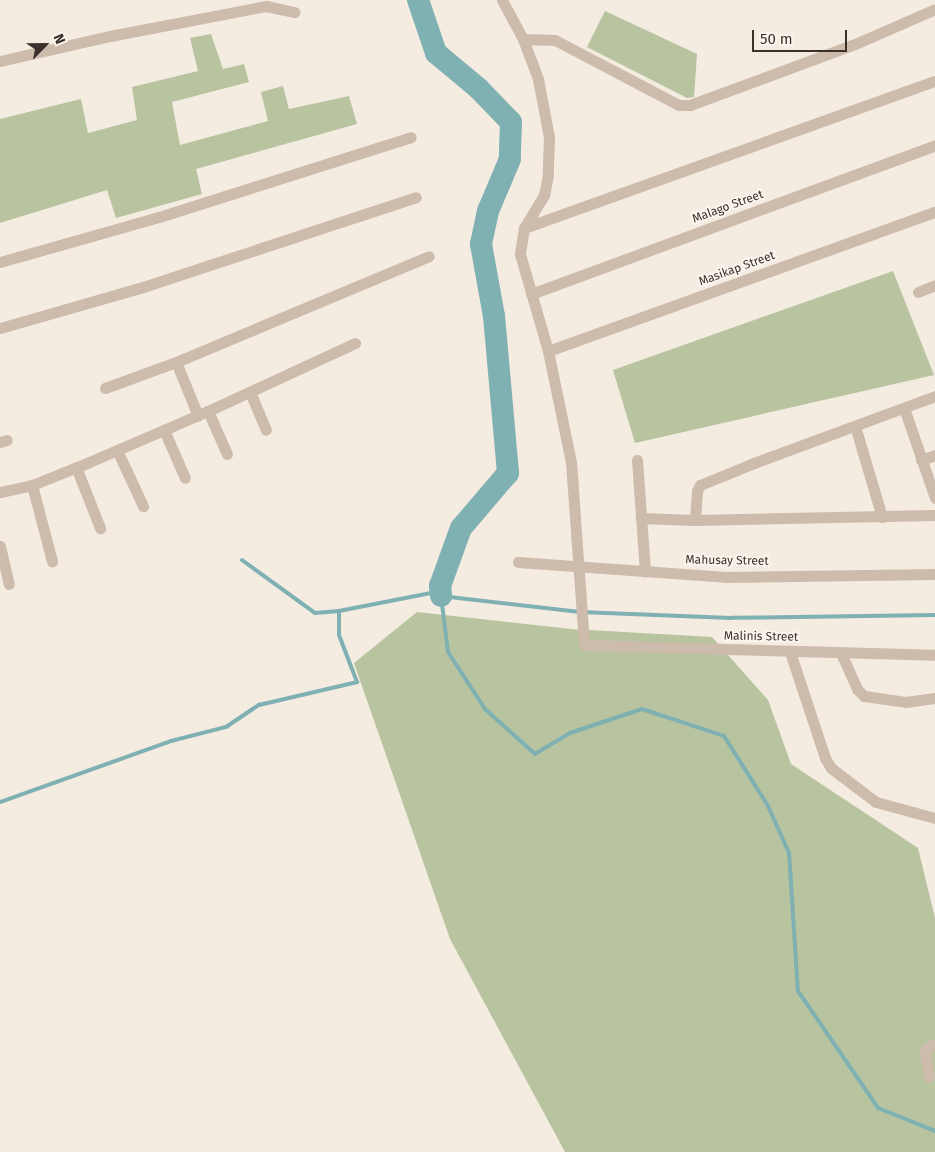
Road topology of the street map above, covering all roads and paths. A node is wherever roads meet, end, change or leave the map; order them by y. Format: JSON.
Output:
{"nodes":[{"id":1,"x":502,"y":0,"type":"edge"},
{"id":2,"x":935,"y":9,"type":"edge"},
{"id":3,"x":294,"y":12,"type":"dead end"},
{"id":4,"x":523,"y":39,"type":"junction"},
{"id":5,"x":0,"y":61,"type":"edge"},
{"id":6,"x":935,"y":82,"type":"edge"},
{"id":7,"x":411,"y":137,"type":"dead end"},
{"id":8,"x":935,"y":145,"type":"edge"},
{"id":9,"x":416,"y":197,"type":"dead end"},
{"id":10,"x":935,"y":212,"type":"edge"},
{"id":11,"x":524,"y":228,"type":"junction"},
{"id":12,"x":429,"y":256,"type":"dead end"},
{"id":13,"x":0,"y":262,"type":"edge"},
{"id":14,"x":935,"y":285,"type":"edge"},
{"id":15,"x":918,"y":292,"type":"dead end"},
{"id":16,"x":531,"y":294,"type":"junction"},
{"id":17,"x":0,"y":328,"type":"edge"},
{"id":18,"x":355,"y":342,"type":"dead end"},
{"id":19,"x":548,"y":352,"type":"junction"},
{"id":20,"x":176,"y":362,"type":"junction"},
{"id":21,"x":106,"y":388,"type":"dead end"},
{"id":22,"x":250,"y":392,"type":"junction"},
{"id":23,"x":935,"y":396,"type":"edge"},
{"id":24,"x":904,"y":408,"type":"junction"},
{"id":25,"x":203,"y":413,"type":"junction"},
{"id":26,"x":855,"y":426,"type":"junction"},
{"id":27,"x":164,"y":430,"type":"junction"},
{"id":28,"x":266,"y":430,"type":"dead end"},
{"id":29,"x":118,"y":450,"type":"junction"},
{"id":30,"x":227,"y":454,"type":"dead end"},
{"id":31,"x":935,"y":455,"type":"edge"},
{"id":32,"x":637,"y":460,"type":"dead end"},
{"id":33,"x":921,"y":460,"type":"junction"},
{"id":34,"x":76,"y":467,"type":"junction"},
{"id":35,"x":185,"y":478,"type":"dead end"},
{"id":36,"x":32,"y":485,"type":"junction"},
{"id":37,"x":0,"y":492,"type":"edge"},
{"id":38,"x":935,"y":498,"type":"edge"},
{"id":39,"x":143,"y":506,"type":"dead end"},
{"id":40,"x":935,"y":515,"type":"edge"},
{"id":41,"x":882,"y":517,"type":"junction"},
{"id":42,"x":641,"y":518,"type":"junction"},
{"id":43,"x":695,"y":520,"type":"junction"},
{"id":44,"x":100,"y":528,"type":"dead end"},
{"id":45,"x":0,"y":546,"type":"edge"},
{"id":46,"x":52,"y":561,"type":"dead end"},
{"id":47,"x":518,"y":562,"type":"dead end"},
{"id":48,"x":580,"y":566,"type":"junction"},
{"id":49,"x":645,"y":572,"type":"junction"},
{"id":50,"x":935,"y":574,"type":"edge"},
{"id":51,"x":9,"y":584,"type":"dead end"},
{"id":52,"x":790,"y":652,"type":"junction"},
{"id":53,"x":841,"y":653,"type":"junction"},
{"id":54,"x":935,"y":655,"type":"edge"},
{"id":55,"x":935,"y":698,"type":"edge"},
{"id":56,"x":935,"y":818,"type":"edge"},
{"id":57,"x":935,"y":1044,"type":"edge"},
{"id":58,"x":929,"y":1077,"type":"dead end"}],
"edges":[{"from":1,"to":4,"type":"street"},
{"from":2,"to":4,"type":"street"},
{"from":3,"to":5,"type":"street"},
{"from":4,"to":11,"type":"street"},
{"from":6,"to":11,"type":"street"},
{"from":7,"to":13,"type":"street"},
{"from":8,"to":16,"type":"street","name":"Malago Street"},
{"from":9,"to":17,"type":"street"},
{"from":10,"to":19,"type":"street","name":"Masikap Street"},
{"from":11,"to":16,"type":"street"},
{"from":12,"to":20,"type":"street"},
{"from":14,"to":15,"type":"street"},
{"from":16,"to":19,"type":"street"},
{"from":18,"to":22,"type":"street"},
{"from":19,"to":48,"type":"street"},
{"from":20,"to":21,"type":"street"},
{"from":20,"to":25,"type":"street"},
{"from":22,"to":25,"type":"street"},
{"from":22,"to":28,"type":"street"},
{"from":23,"to":24,"type":"street"},
{"from":24,"to":26,"type":"street"},
{"from":24,"to":33,"type":"street"},
{"from":25,"to":27,"type":"street"},
{"from":25,"to":30,"type":"street"},
{"from":26,"to":41,"type":"street"},
{"from":26,"to":43,"type":"street"},
{"from":27,"to":29,"type":"street"},
{"from":27,"to":35,"type":"street"},
{"from":29,"to":34,"type":"street"},
{"from":29,"to":39,"type":"street"},
{"from":31,"to":33,"type":"street"},
{"from":32,"to":42,"type":"street"},
{"from":33,"to":38,"type":"street"},
{"from":34,"to":36,"type":"street"},
{"from":34,"to":44,"type":"street"},
{"from":36,"to":37,"type":"street"},
{"from":36,"to":46,"type":"street"},
{"from":40,"to":41,"type":"street"},
{"from":41,"to":43,"type":"street"},
{"from":42,"to":43,"type":"street"},
{"from":42,"to":49,"type":"street"},
{"from":45,"to":51,"type":"street"},
{"from":47,"to":48,"type":"street","name":"Mahusay Street"},
{"from":48,"to":49,"type":"street","name":"Mahusay Street"},
{"from":48,"to":52,"type":"street","name":"Malinis Street"},
{"from":49,"to":50,"type":"street","name":"Mahusay Street"},
{"from":52,"to":53,"type":"street","name":"Malinis Street"},
{"from":52,"to":56,"type":"street"},
{"from":53,"to":54,"type":"street","name":"Malinis Street"},
{"from":53,"to":55,"type":"street"},
{"from":57,"to":58,"type":"street"}]}
